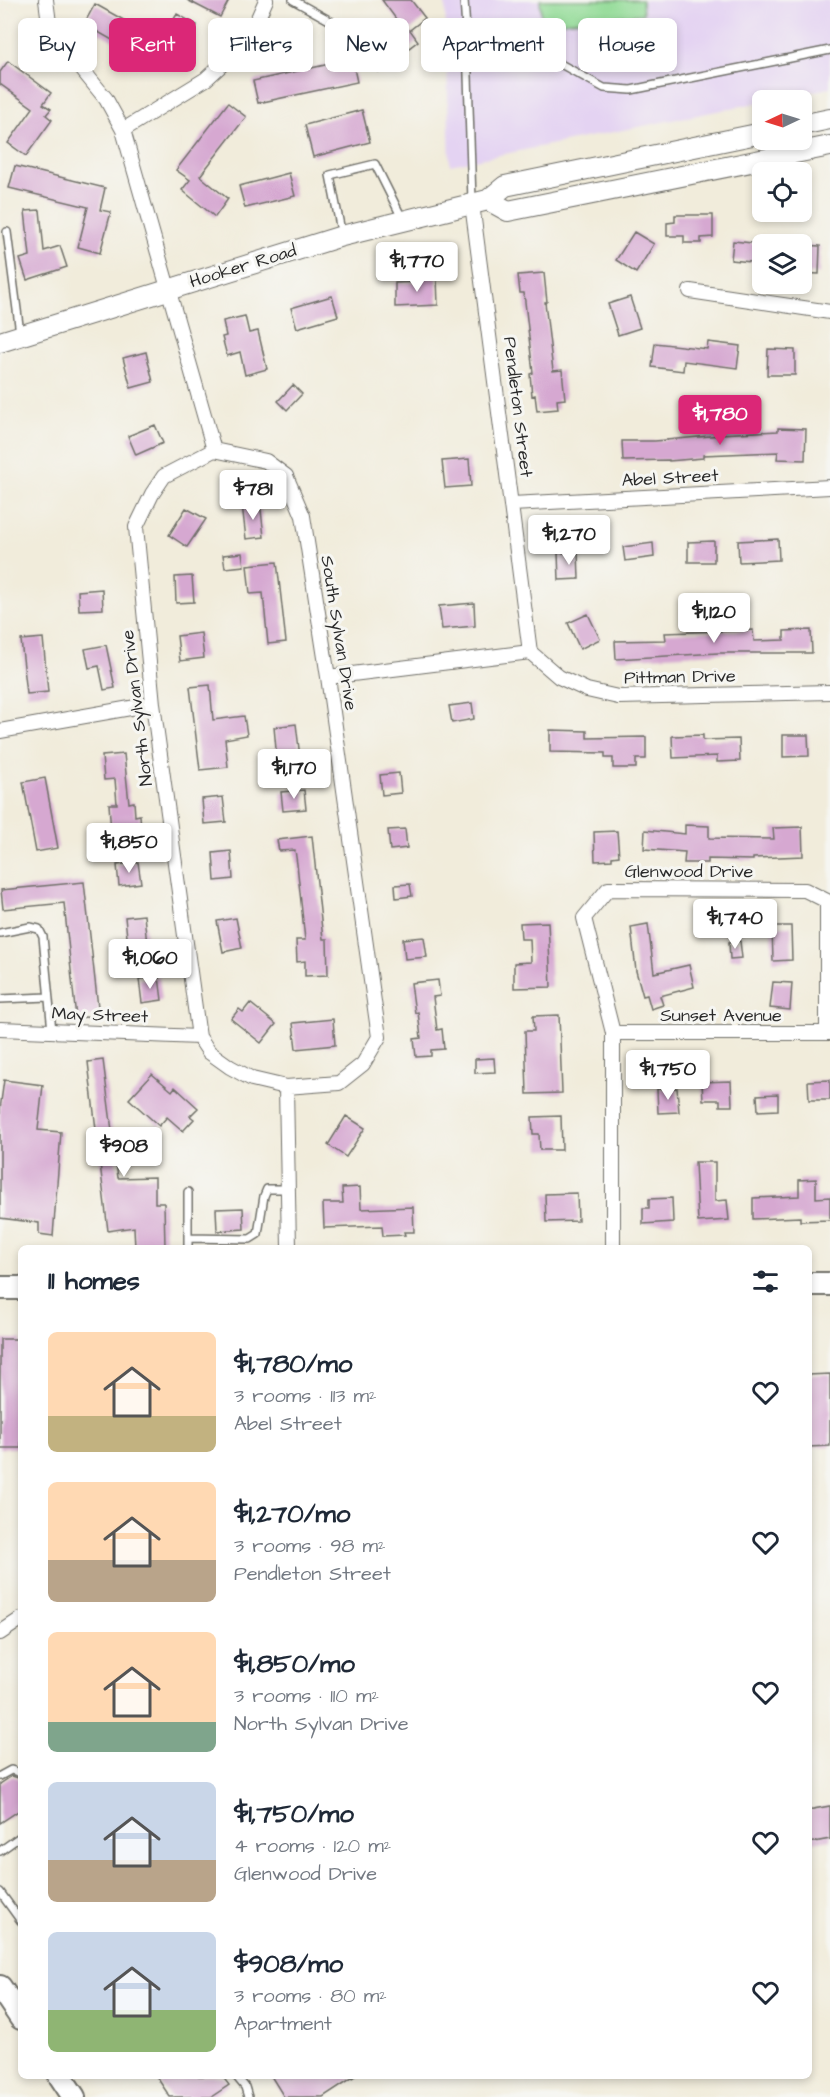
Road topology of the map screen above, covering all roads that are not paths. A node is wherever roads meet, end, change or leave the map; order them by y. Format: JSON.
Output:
{"nodes":[{"id":1,"x":46,"y":0,"type":"edge"},
{"id":2,"x":266,"y":0,"type":"edge"},
{"id":3,"x":293,"y":0,"type":"edge"},
{"id":4,"x":464,"y":0,"type":"edge"},
{"id":5,"x":326,"y":18,"type":"edge"},
{"id":6,"x":465,"y":18,"type":"edge"},
{"id":7,"x":830,"y":50,"type":"edge"},
{"id":8,"x":566,"y":67,"type":"edge"},
{"id":9,"x":469,"y":72,"type":"edge"},
{"id":10,"x":830,"y":119,"type":"edge"},
{"id":11,"x":812,"y":123,"type":"edge"},
{"id":12,"x":123,"y":130,"type":"junction"},
{"id":13,"x":752,"y":135,"type":"edge"},
{"id":14,"x":830,"y":146,"type":"edge"},
{"id":15,"x":480,"y":202,"type":"junction"},
{"id":16,"x":403,"y":220,"type":"junction"},
{"id":17,"x":7,"y":232,"type":"dead end"},
{"id":18,"x":342,"y":236,"type":"junction"},
{"id":19,"x":169,"y":288,"type":"junction"},
{"id":20,"x":690,"y":291,"type":"dead end"},
{"id":21,"x":830,"y":312,"type":"edge"},
{"id":22,"x":20,"y":335,"type":"junction"},
{"id":23,"x":0,"y":342,"type":"edge"},
{"id":24,"x":214,"y":450,"type":"junction"},
{"id":25,"x":830,"y":488,"type":"edge"},
{"id":26,"x":512,"y":504,"type":"junction"},
{"id":27,"x":530,"y":652,"type":"junction"},
{"id":28,"x":328,"y":677,"type":"junction"},
{"id":29,"x":830,"y":692,"type":"edge"},
{"id":30,"x":153,"y":704,"type":"junction"},
{"id":31,"x":0,"y":731,"type":"edge"},
{"id":32,"x":0,"y":933,"type":"edge"},
{"id":33,"x":48,"y":997,"type":"junction"},
{"id":34,"x":0,"y":999,"type":"edge"},
{"id":35,"x":0,"y":1029,"type":"edge"},
{"id":36,"x":52,"y":1031,"type":"junction"},
{"id":37,"x":613,"y":1033,"type":"junction"},
{"id":38,"x":828,"y":1033,"type":"edge"},
{"id":39,"x":199,"y":1036,"type":"junction"},
{"id":40,"x":286,"y":1087,"type":"junction"},
{"id":41,"x":288,"y":1189,"type":"junction"},
{"id":42,"x":188,"y":1192,"type":"dead end"},
{"id":43,"x":188,"y":1238,"type":"junction"},
{"id":44,"x":188,"y":1245,"type":"edge"},
{"id":45,"x":289,"y":1245,"type":"edge"},
{"id":46,"x":613,"y":1245,"type":"edge"},
{"id":47,"x":812,"y":1284,"type":"edge"},
{"id":48,"x":830,"y":1284,"type":"edge"},
{"id":49,"x":0,"y":1288,"type":"edge"},
{"id":50,"x":18,"y":1288,"type":"edge"},
{"id":51,"x":18,"y":1621,"type":"edge"},
{"id":52,"x":0,"y":1633,"type":"edge"},
{"id":53,"x":18,"y":1772,"type":"edge"},
{"id":54,"x":0,"y":1776,"type":"edge"},
{"id":55,"x":18,"y":1838,"type":"edge"},
{"id":56,"x":0,"y":1851,"type":"edge"},
{"id":57,"x":0,"y":1892,"type":"edge"},
{"id":58,"x":18,"y":1917,"type":"edge"},
{"id":59,"x":0,"y":1987,"type":"edge"},
{"id":60,"x":18,"y":2014,"type":"edge"},
{"id":61,"x":238,"y":2079,"type":"edge"},
{"id":62,"x":248,"y":2097,"type":"edge"}],
"edges":[{"from":1,"to":12,"type":"street"},
{"from":2,"to":12,"type":"street"},
{"from":3,"to":5,"type":"lane"},
{"from":4,"to":6,"type":"lane"},
{"from":7,"to":8,"type":"lane"},
{"from":9,"to":15,"type":"lane"},
{"from":10,"to":11,"type":"main road"},
{"from":12,"to":19,"type":"street"},
{"from":13,"to":15,"type":"main road","name":"Hooker Road"},
{"from":14,"to":15,"type":"main road"},
{"from":15,"to":16,"type":"main road","name":"Hooker Road"},
{"from":15,"to":26,"type":"street","name":"Pendleton Street"},
{"from":16,"to":18,"type":"main road","name":"Hooker Road"},
{"from":16,"to":18,"type":"lane"},
{"from":17,"to":22,"type":"lane"},
{"from":18,"to":19,"type":"main road","name":"Hooker Road"},
{"from":19,"to":22,"type":"main road","name":"Hooker Road"},
{"from":19,"to":24,"type":"street"},
{"from":20,"to":21,"type":"street"},
{"from":22,"to":23,"type":"main road","name":"Hooker Road"},
{"from":24,"to":28,"type":"street","name":"South Sylvan Drive"},
{"from":24,"to":30,"type":"street","name":"North Sylvan Drive"},
{"from":25,"to":26,"type":"street","name":"Abel Street"},
{"from":26,"to":27,"type":"street","name":"Pendleton Street"},
{"from":27,"to":28,"type":"street"},
{"from":27,"to":29,"type":"street","name":"Pittman Drive"},
{"from":28,"to":40,"type":"street","name":"South Sylvan Drive"},
{"from":30,"to":31,"type":"street"},
{"from":30,"to":39,"type":"street","name":"North Sylvan Drive"},
{"from":32,"to":33,"type":"lane"},
{"from":33,"to":34,"type":"lane"},
{"from":33,"to":36,"type":"lane"},
{"from":35,"to":36,"type":"street","name":"May Street"},
{"from":36,"to":39,"type":"street","name":"May Street"},
{"from":37,"to":38,"type":"street","name":"Sunset Avenue"},
{"from":37,"to":38,"type":"street","name":"Glenwood Drive"},
{"from":37,"to":46,"type":"street","name":"Glenwood Drive"},
{"from":39,"to":40,"type":"street"},
{"from":40,"to":41,"type":"street"},
{"from":41,"to":43,"type":"lane"},
{"from":41,"to":45,"type":"street"},
{"from":42,"to":43,"type":"lane"},
{"from":43,"to":44,"type":"lane"},
{"from":47,"to":48,"type":"main road"},
{"from":49,"to":50,"type":"main road"},
{"from":51,"to":52,"type":"street"},
{"from":53,"to":54,"type":"lane"},
{"from":55,"to":56,"type":"lane"},
{"from":57,"to":58,"type":"lane"},
{"from":59,"to":60,"type":"main road"},
{"from":61,"to":62,"type":"lane"}]}
